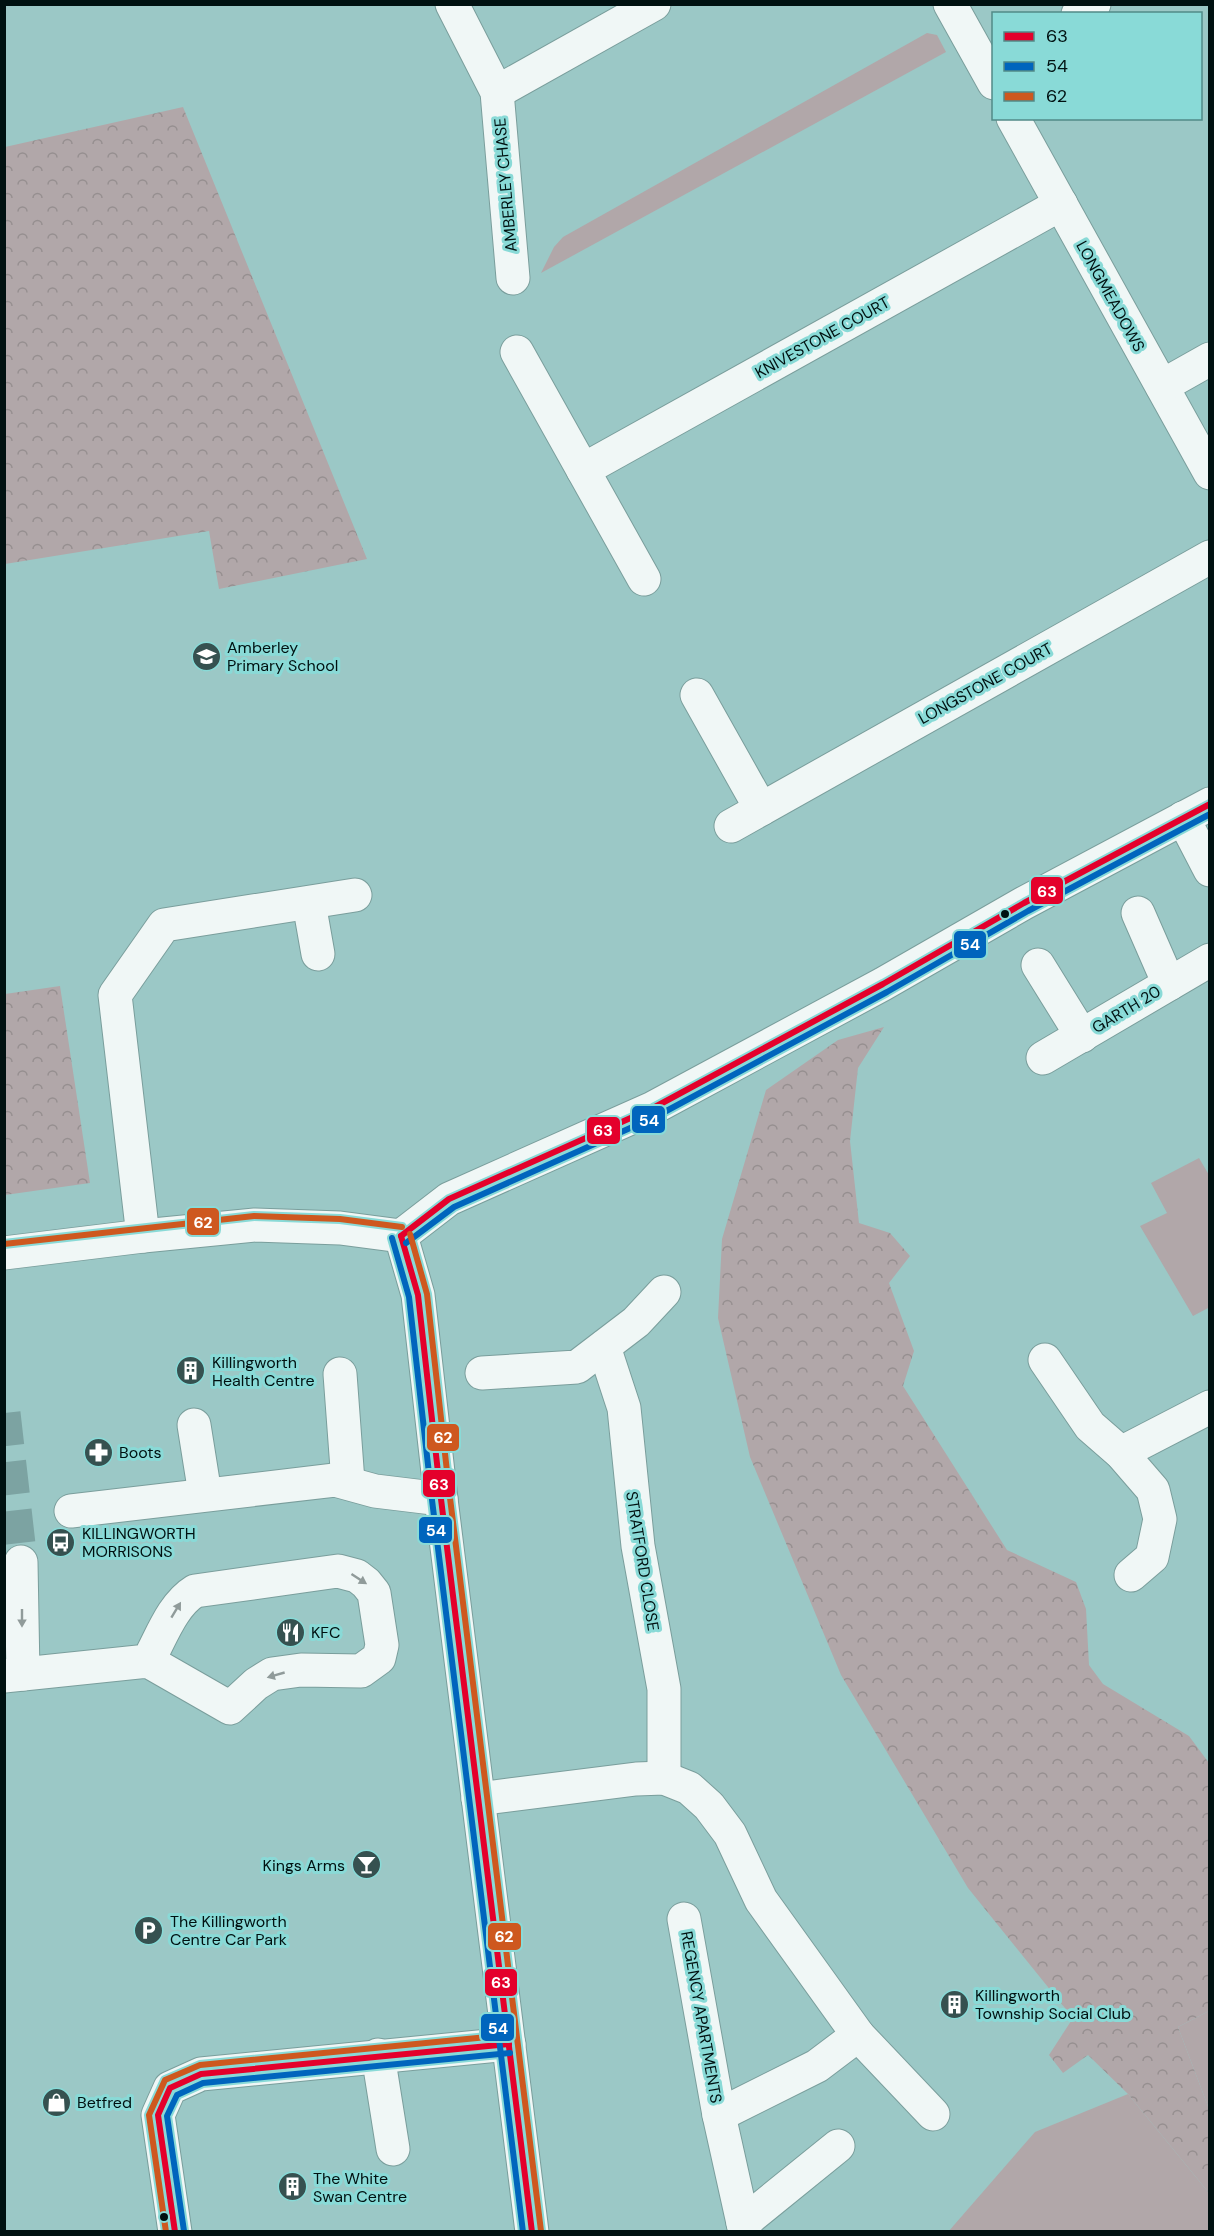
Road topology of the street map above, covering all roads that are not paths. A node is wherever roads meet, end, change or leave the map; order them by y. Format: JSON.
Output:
{"nodes":[{"id":1,"x":452,"y":4,"type":"edge"},
{"id":2,"x":654,"y":4,"type":"edge"},
{"id":3,"x":950,"y":4,"type":"edge"},
{"id":4,"x":1094,"y":4,"type":"edge"},
{"id":5,"x":1081,"y":12,"type":"edge"},
{"id":6,"x":991,"y":71,"type":"edge"},
{"id":7,"x":497,"y":92,"type":"junction"},
{"id":8,"x":1014,"y":120,"type":"edge"},
{"id":9,"x":1061,"y":204,"type":"junction"},
{"id":10,"x":513,"y":278,"type":"dead end"},
{"id":11,"x":517,"y":352,"type":"dead end"},
{"id":12,"x":1209,"y":360,"type":"edge"},
{"id":13,"x":1162,"y":386,"type":"junction"},
{"id":14,"x":583,"y":470,"type":"junction"},
{"id":15,"x":1209,"y":473,"type":"edge"},
{"id":16,"x":1209,"y":557,"type":"edge"},
{"id":17,"x":644,"y":579,"type":"dead end"},
{"id":18,"x":698,"y":695,"type":"dead end"},
{"id":19,"x":761,"y":809,"type":"junction"},
{"id":20,"x":1196,"y":811,"type":"edge"},
{"id":21,"x":731,"y":826,"type":"dead end"},
{"id":22,"x":1209,"y":870,"type":"edge"},
{"id":23,"x":355,"y":895,"type":"dead end"},
{"id":24,"x":309,"y":903,"type":"junction"},
{"id":25,"x":1138,"y":913,"type":"dead end"},
{"id":26,"x":318,"y":954,"type":"dead end"},
{"id":27,"x":1209,"y":960,"type":"edge"},
{"id":28,"x":1038,"y":965,"type":"dead end"},
{"id":29,"x":1169,"y":984,"type":"junction"},
{"id":30,"x":1082,"y":1036,"type":"junction"},
{"id":31,"x":1043,"y":1058,"type":"dead end"},
{"id":32,"x":143,"y":1236,"type":"junction"},
{"id":33,"x":402,"y":1236,"type":"junction"},
{"id":34,"x":4,"y":1253,"type":"edge"},
{"id":35,"x":664,"y":1292,"type":"dead end"},
{"id":36,"x":604,"y":1347,"type":"junction"},
{"id":37,"x":1045,"y":1360,"type":"dead end"},
{"id":38,"x":482,"y":1373,"type":"dead end"},
{"id":39,"x":340,"y":1374,"type":"dead end"},
{"id":40,"x":1209,"y":1407,"type":"edge"},
{"id":41,"x":194,"y":1425,"type":"dead end"},
{"id":42,"x":1121,"y":1453,"type":"junction"},
{"id":43,"x":348,"y":1482,"type":"junction"},
{"id":44,"x":205,"y":1494,"type":"junction"},
{"id":45,"x":441,"y":1499,"type":"junction"},
{"id":46,"x":71,"y":1511,"type":"dead end"},
{"id":47,"x":21,"y":1562,"type":"tunnel mouth"},
{"id":48,"x":1131,"y":1575,"type":"dead end"},
{"id":49,"x":148,"y":1662,"type":"junction"},
{"id":50,"x":14,"y":1675,"type":"edge"},
{"id":51,"x":664,"y":1778,"type":"junction"},
{"id":52,"x":478,"y":1799,"type":"junction"},
{"id":53,"x":684,"y":1919,"type":"dead end"},
{"id":54,"x":858,"y":2035,"type":"junction"},
{"id":55,"x":509,"y":2044,"type":"junction"},
{"id":56,"x":378,"y":2055,"type":"junction"},
{"id":57,"x":933,"y":2114,"type":"dead end"},
{"id":58,"x":719,"y":2115,"type":"junction"},
{"id":59,"x":838,"y":2146,"type":"dead end"},
{"id":60,"x":393,"y":2149,"type":"dead end"},
{"id":61,"x":744,"y":2227,"type":"edge"},
{"id":62,"x":176,"y":2232,"type":"edge"},
{"id":63,"x":532,"y":2232,"type":"edge"}],
"edges":[{"from":1,"to":7,"type":"street","name":"AMBERLEY CHASE"},
{"from":2,"to":7,"type":"street"},
{"from":3,"to":6,"type":"street"},
{"from":4,"to":5,"type":"street"},
{"from":7,"to":10,"type":"street","name":"AMBERLEY CHASE"},
{"from":8,"to":9,"type":"street","name":"LONGMEADOWS"},
{"from":9,"to":13,"type":"street","name":"LONGMEADOWS"},
{"from":9,"to":14,"type":"street","name":"KNIVESTONE COURT"},
{"from":11,"to":14,"type":"street"},
{"from":12,"to":13,"type":"street"},
{"from":13,"to":15,"type":"street","name":"LONGMEADOWS"},
{"from":14,"to":17,"type":"street"},
{"from":16,"to":19,"type":"street","name":"LONGSTONE COURT"},
{"from":18,"to":19,"type":"street"},
{"from":19,"to":21,"type":"street","name":"LONGSTONE COURT"},
{"from":20,"to":22,"type":"street"},
{"from":20,"to":33,"type":"street"},
{"from":23,"to":24,"type":"street"},
{"from":24,"to":26,"type":"street"},
{"from":24,"to":32,"type":"street"},
{"from":25,"to":29,"type":"street"},
{"from":27,"to":29,"type":"street","name":"GARTH 20"},
{"from":28,"to":30,"type":"street"},
{"from":29,"to":30,"type":"street","name":"GARTH 20"},
{"from":30,"to":31,"type":"street","name":"GARTH 20"},
{"from":32,"to":33,"type":"street"},
{"from":32,"to":34,"type":"street"},
{"from":33,"to":45,"type":"street"},
{"from":35,"to":36,"type":"street"},
{"from":36,"to":38,"type":"street"},
{"from":36,"to":51,"type":"street","name":"STRATFORD CLOSE"},
{"from":37,"to":42,"type":"street"},
{"from":39,"to":43,"type":"street"},
{"from":40,"to":42,"type":"street"},
{"from":41,"to":44,"type":"street"},
{"from":42,"to":48,"type":"street"},
{"from":43,"to":44,"type":"street"},
{"from":43,"to":45,"type":"street"},
{"from":44,"to":46,"type":"street"},
{"from":45,"to":52,"type":"street"},
{"from":47,"to":50,"type":"street","one_way":true},
{"from":49,"to":49,"type":"street","one_way":true},
{"from":49,"to":50,"type":"street"},
{"from":51,"to":52,"type":"street"},
{"from":51,"to":54,"type":"street"},
{"from":52,"to":55,"type":"street"},
{"from":53,"to":58,"type":"street","name":"REGENCY APARTMENTS"},
{"from":54,"to":57,"type":"street"},
{"from":54,"to":58,"type":"street","name":"REGENCY APARTMENTS"},
{"from":55,"to":56,"type":"street"},
{"from":55,"to":63,"type":"street"},
{"from":56,"to":60,"type":"street"},
{"from":56,"to":62,"type":"street"},
{"from":58,"to":61,"type":"street","name":"REGENCY APARTMENTS"},
{"from":59,"to":61,"type":"street","name":"REGENCY APARTMENTS"}]}
